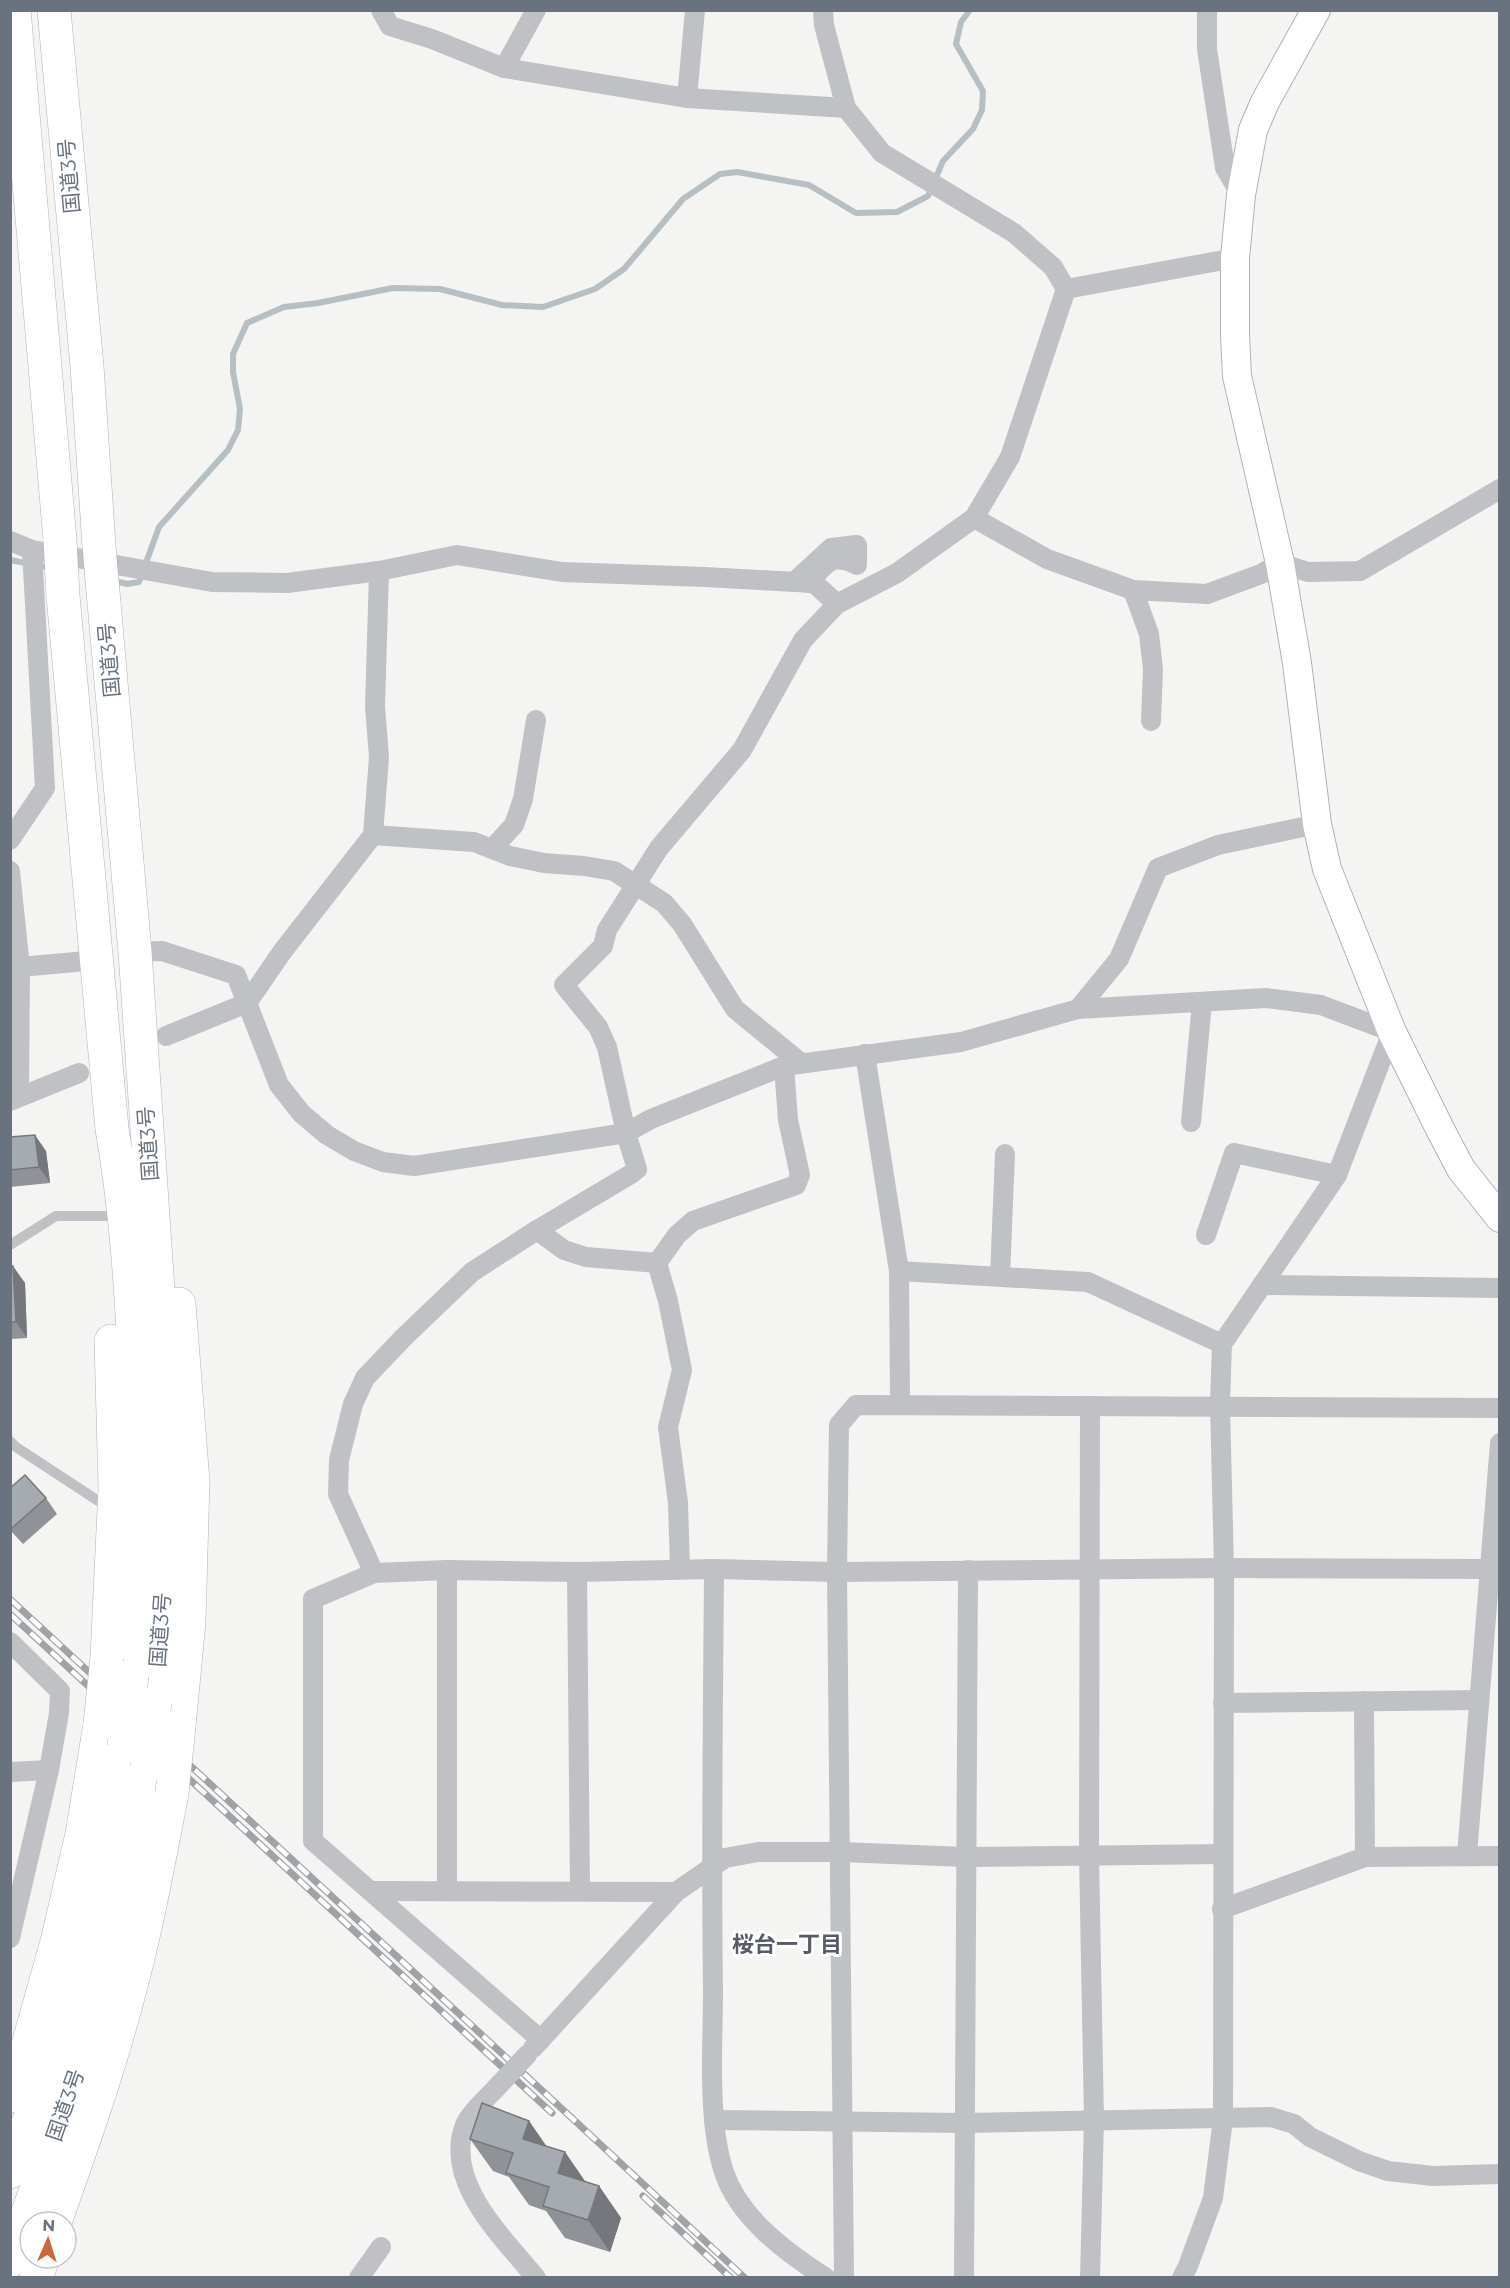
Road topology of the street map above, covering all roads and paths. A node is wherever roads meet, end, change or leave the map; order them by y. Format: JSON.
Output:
{"nodes":[{"id":1,"x":14,"y":10,"type":"edge"},
{"id":2,"x":54,"y":10,"type":"edge"},
{"id":3,"x":381,"y":10,"type":"edge"},
{"id":4,"x":536,"y":10,"type":"edge"},
{"id":5,"x":695,"y":10,"type":"edge"},
{"id":6,"x":823,"y":10,"type":"edge"},
{"id":7,"x":1207,"y":10,"type":"edge"},
{"id":8,"x":1316,"y":10,"type":"edge"},
{"id":9,"x":504,"y":68,"type":"junction"},
{"id":10,"x":687,"y":98,"type":"junction"},
{"id":11,"x":846,"y":108,"type":"junction"},
{"id":12,"x":1241,"y":195,"type":"junction"},
{"id":13,"x":1235,"y":258,"type":"junction"},
{"id":14,"x":1066,"y":289,"type":"junction"},
{"id":15,"x":1500,"y":489,"type":"edge"},
{"id":16,"x":974,"y":518,"type":"junction"},
{"id":17,"x":10,"y":541,"type":"edge"},
{"id":18,"x":46,"y":545,"type":"junction"},
{"id":19,"x":1280,"y":563,"type":"junction"},
{"id":20,"x":379,"y":571,"type":"junction"},
{"id":21,"x":1133,"y":590,"type":"junction"},
{"id":22,"x":837,"y":604,"type":"junction"},
{"id":23,"x":536,"y":720,"type":"dead end"},
{"id":24,"x":1151,"y":721,"type":"dead end"},
{"id":25,"x":1317,"y":824,"type":"junction"},
{"id":26,"x":373,"y":835,"type":"junction"},
{"id":27,"x":10,"y":840,"type":"edge"},
{"id":28,"x":492,"y":849,"type":"junction"},
{"id":29,"x":10,"y":871,"type":"edge"},
{"id":30,"x":637,"y":886,"type":"junction"},
{"id":31,"x":11,"y":889,"type":"edge"},
{"id":32,"x":135,"y":952,"type":"junction"},
{"id":33,"x":97,"y":960,"type":"junction"},
{"id":34,"x":15,"y":969,"type":"edge"},
{"id":35,"x":247,"y":1002,"type":"junction"},
{"id":36,"x":1202,"y":1002,"type":"junction"},
{"id":37,"x":1078,"y":1009,"type":"junction"},
{"id":38,"x":1392,"y":1032,"type":"junction"},
{"id":39,"x":166,"y":1036,"type":"dead end"},
{"id":40,"x":866,"y":1054,"type":"junction"},
{"id":41,"x":793,"y":1065,"type":"junction"},
{"id":42,"x":79,"y":1073,"type":"dead end"},
{"id":43,"x":13,"y":1101,"type":"edge"},
{"id":44,"x":1191,"y":1122,"type":"dead end"},
{"id":45,"x":146,"y":1127,"type":"junction"},
{"id":46,"x":112,"y":1129,"type":"junction"},
{"id":47,"x":626,"y":1133,"type":"junction"},
{"id":48,"x":1005,"y":1154,"type":"dead end"},
{"id":49,"x":1337,"y":1175,"type":"junction"},
{"id":50,"x":106,"y":1216,"type":"junction"},
{"id":51,"x":1500,"y":1218,"type":"edge"},
{"id":52,"x":537,"y":1230,"type":"junction"},
{"id":53,"x":1206,"y":1235,"type":"dead end"},
{"id":54,"x":10,"y":1245,"type":"edge"},
{"id":55,"x":657,"y":1263,"type":"junction"},
{"id":56,"x":898,"y":1271,"type":"junction"},
{"id":57,"x":1000,"y":1277,"type":"junction"},
{"id":58,"x":1262,"y":1285,"type":"junction"},
{"id":59,"x":1500,"y":1288,"type":"edge"},
{"id":60,"x":1222,"y":1344,"type":"junction"},
{"id":61,"x":900,"y":1405,"type":"junction"},
{"id":62,"x":1220,"y":1405,"type":"junction"},
{"id":63,"x":1090,"y":1406,"type":"junction"},
{"id":64,"x":1500,"y":1408,"type":"edge"},
{"id":65,"x":10,"y":1441,"type":"edge"},
{"id":66,"x":1499,"y":1449,"type":"edge"},
{"id":67,"x":114,"y":1510,"type":"junction"},
{"id":68,"x":1224,"y":1568,"type":"junction"},
{"id":69,"x":680,"y":1569,"type":"junction"},
{"id":70,"x":714,"y":1569,"type":"junction"},
{"id":71,"x":1090,"y":1569,"type":"junction"},
{"id":72,"x":1490,"y":1569,"type":"junction"},
{"id":73,"x":447,"y":1570,"type":"junction"},
{"id":74,"x":968,"y":1570,"type":"junction"},
{"id":75,"x":577,"y":1572,"type":"junction"},
{"id":76,"x":837,"y":1572,"type":"junction"},
{"id":77,"x":374,"y":1573,"type":"junction"},
{"id":78,"x":10,"y":1642,"type":"edge"},
{"id":79,"x":119,"y":1666,"type":"junction"},
{"id":80,"x":1479,"y":1700,"type":"junction"},
{"id":81,"x":1364,"y":1701,"type":"junction"},
{"id":82,"x":1223,"y":1703,"type":"junction"},
{"id":83,"x":135,"y":1757,"type":"junction"},
{"id":84,"x":49,"y":1770,"type":"junction"},
{"id":85,"x":10,"y":1772,"type":"edge"},
{"id":86,"x":840,"y":1852,"type":"junction"},
{"id":87,"x":1223,"y":1854,"type":"junction"},
{"id":88,"x":1467,"y":1855,"type":"junction"},
{"id":89,"x":1089,"y":1856,"type":"junction"},
{"id":90,"x":1500,"y":1856,"type":"edge"},
{"id":91,"x":966,"y":1857,"type":"junction"},
{"id":92,"x":1365,"y":1857,"type":"junction"},
{"id":93,"x":711,"y":1869,"type":"junction"},
{"id":94,"x":370,"y":1891,"type":"junction"},
{"id":95,"x":447,"y":1891,"type":"junction"},
{"id":96,"x":580,"y":1891,"type":"junction"},
{"id":97,"x":676,"y":1892,"type":"junction"},
{"id":98,"x":1222,"y":1909,"type":"junction"},
{"id":99,"x":10,"y":1938,"type":"edge"},
{"id":100,"x":541,"y":2040,"type":"junction"},
{"id":101,"x":10,"y":2096,"type":"edge"},
{"id":102,"x":1223,"y":2119,"type":"junction"},
{"id":103,"x":714,"y":2120,"type":"junction"},
{"id":104,"x":843,"y":2120,"type":"junction"},
{"id":105,"x":1094,"y":2120,"type":"junction"},
{"id":106,"x":964,"y":2123,"type":"junction"},
{"id":107,"x":10,"y":2172,"type":"edge"},
{"id":108,"x":1500,"y":2174,"type":"edge"},
{"id":109,"x":60,"y":2210,"type":"edge"},
{"id":110,"x":381,"y":2247,"type":"dead end"},
{"id":111,"x":15,"y":2248,"type":"edge"},
{"id":112,"x":359,"y":2277,"type":"edge"},
{"id":113,"x":536,"y":2277,"type":"edge"},
{"id":114,"x":826,"y":2277,"type":"edge"},
{"id":115,"x":844,"y":2277,"type":"edge"},
{"id":116,"x":964,"y":2277,"type":"edge"},
{"id":117,"x":1090,"y":2277,"type":"edge"},
{"id":118,"x":1182,"y":2277,"type":"edge"}],
"edges":[{"from":1,"to":18,"type":"highway","name":"国道3号"},
{"from":2,"to":32,"type":"highway","name":"国道3号","bridge":true},
{"from":3,"to":9,"type":"street"},
{"from":4,"to":9,"type":"street"},
{"from":5,"to":10,"type":"street"},
{"from":6,"to":11,"type":"street"},
{"from":7,"to":12,"type":"street"},
{"from":8,"to":12,"type":"street"},
{"from":9,"to":10,"type":"street"},
{"from":10,"to":11,"type":"street"},
{"from":11,"to":14,"type":"street"},
{"from":12,"to":13,"type":"street"},
{"from":13,"to":14,"type":"street"},
{"from":13,"to":19,"type":"street"},
{"from":14,"to":16,"type":"street"},
{"from":15,"to":19,"type":"street"},
{"from":16,"to":21,"type":"street"},
{"from":16,"to":22,"type":"street"},
{"from":17,"to":18,"type":"street"},
{"from":18,"to":20,"type":"street"},
{"from":18,"to":27,"type":"street"},
{"from":18,"to":33,"type":"highway","name":"国道3号","bridge":true},
{"from":19,"to":21,"type":"street"},
{"from":19,"to":25,"type":"street"},
{"from":20,"to":22,"type":"street"},
{"from":20,"to":26,"type":"street"},
{"from":21,"to":24,"type":"street"},
{"from":22,"to":30,"type":"street"},
{"from":23,"to":28,"type":"street"},
{"from":25,"to":37,"type":"street"},
{"from":25,"to":38,"type":"street"},
{"from":26,"to":28,"type":"street"},
{"from":26,"to":35,"type":"street"},
{"from":28,"to":30,"type":"street"},
{"from":29,"to":31,"type":"street"},
{"from":30,"to":41,"type":"street"},
{"from":30,"to":47,"type":"street"},
{"from":31,"to":34,"type":"street"},
{"from":32,"to":35,"type":"street"},
{"from":32,"to":45,"type":"highway","name":"国道3号"},
{"from":33,"to":34,"type":"street"},
{"from":33,"to":46,"type":"highway","name":"国道3号"},
{"from":34,"to":43,"type":"street"},
{"from":35,"to":39,"type":"street"},
{"from":35,"to":47,"type":"street"},
{"from":36,"to":37,"type":"street"},
{"from":36,"to":38,"type":"street"},
{"from":36,"to":44,"type":"street"},
{"from":37,"to":40,"type":"street"},
{"from":38,"to":49,"type":"street"},
{"from":38,"to":51,"type":"street"},
{"from":40,"to":41,"type":"street"},
{"from":40,"to":56,"type":"street"},
{"from":41,"to":47,"type":"street"},
{"from":41,"to":55,"type":"street"},
{"from":42,"to":43,"type":"street"},
{"from":45,"to":83,"type":"highway","name":"国道3号","bridge":true},
{"from":45,"to":109,"type":"highway","bridge":true},
{"from":46,"to":50,"type":"highway"},
{"from":46,"to":79,"type":"highway","name":"国道3号"},
{"from":47,"to":52,"type":"street"},
{"from":48,"to":57,"type":"street"},
{"from":49,"to":53,"type":"street"},
{"from":49,"to":58,"type":"street"},
{"from":50,"to":54,"type":"lane"},
{"from":50,"to":67,"type":"highway"},
{"from":52,"to":55,"type":"street"},
{"from":52,"to":77,"type":"street"},
{"from":55,"to":69,"type":"street"},
{"from":56,"to":57,"type":"street"},
{"from":56,"to":61,"type":"street"},
{"from":57,"to":60,"type":"street"},
{"from":58,"to":59,"type":"street"},
{"from":58,"to":60,"type":"street"},
{"from":60,"to":62,"type":"street"},
{"from":61,"to":63,"type":"street"},
{"from":61,"to":76,"type":"street"},
{"from":62,"to":63,"type":"street"},
{"from":62,"to":64,"type":"street"},
{"from":62,"to":68,"type":"street"},
{"from":63,"to":71,"type":"street"},
{"from":65,"to":67,"type":"lane"},
{"from":66,"to":72,"type":"street"},
{"from":67,"to":79,"type":"highway"},
{"from":68,"to":71,"type":"street"},
{"from":68,"to":72,"type":"street"},
{"from":68,"to":82,"type":"street"},
{"from":69,"to":70,"type":"street"},
{"from":69,"to":75,"type":"street"},
{"from":70,"to":76,"type":"street"},
{"from":70,"to":93,"type":"street"},
{"from":71,"to":74,"type":"street"},
{"from":71,"to":89,"type":"street"},
{"from":72,"to":80,"type":"street"},
{"from":73,"to":75,"type":"street"},
{"from":73,"to":77,"type":"street"},
{"from":73,"to":95,"type":"street"},
{"from":74,"to":76,"type":"street"},
{"from":74,"to":91,"type":"street"},
{"from":75,"to":96,"type":"street"},
{"from":76,"to":86,"type":"street"},
{"from":77,"to":94,"type":"street"},
{"from":78,"to":84,"type":"street"},
{"from":79,"to":83,"type":"highway","name":"国道3号","bridge":true},
{"from":79,"to":101,"type":"highway","bridge":true},
{"from":80,"to":81,"type":"street"},
{"from":80,"to":88,"type":"street"},
{"from":81,"to":82,"type":"street"},
{"from":81,"to":92,"type":"street"},
{"from":82,"to":87,"type":"street"},
{"from":83,"to":107,"type":"highway","name":"国道3号"},
{"from":83,"to":111,"type":"highway","name":"国道3号"},
{"from":84,"to":85,"type":"street"},
{"from":84,"to":99,"type":"street"},
{"from":86,"to":91,"type":"street"},
{"from":86,"to":93,"type":"street"},
{"from":86,"to":104,"type":"street"},
{"from":87,"to":89,"type":"street"},
{"from":87,"to":98,"type":"street"},
{"from":88,"to":90,"type":"street"},
{"from":88,"to":92,"type":"street"},
{"from":89,"to":91,"type":"street"},
{"from":89,"to":105,"type":"street"},
{"from":91,"to":106,"type":"street"},
{"from":92,"to":98,"type":"street"},
{"from":93,"to":97,"type":"street"},
{"from":93,"to":103,"type":"street"},
{"from":94,"to":95,"type":"street"},
{"from":94,"to":100,"type":"street"},
{"from":95,"to":96,"type":"street"},
{"from":96,"to":97,"type":"street"},
{"from":97,"to":100,"type":"street"},
{"from":98,"to":102,"type":"street"},
{"from":100,"to":113,"type":"street","bridge":true},
{"from":102,"to":105,"type":"street"},
{"from":102,"to":108,"type":"street"},
{"from":102,"to":118,"type":"street"},
{"from":103,"to":104,"type":"street"},
{"from":103,"to":114,"type":"street"},
{"from":104,"to":106,"type":"street"},
{"from":104,"to":115,"type":"street"},
{"from":105,"to":106,"type":"street"},
{"from":105,"to":117,"type":"street"},
{"from":106,"to":116,"type":"street"},
{"from":110,"to":112,"type":"street"}]}
